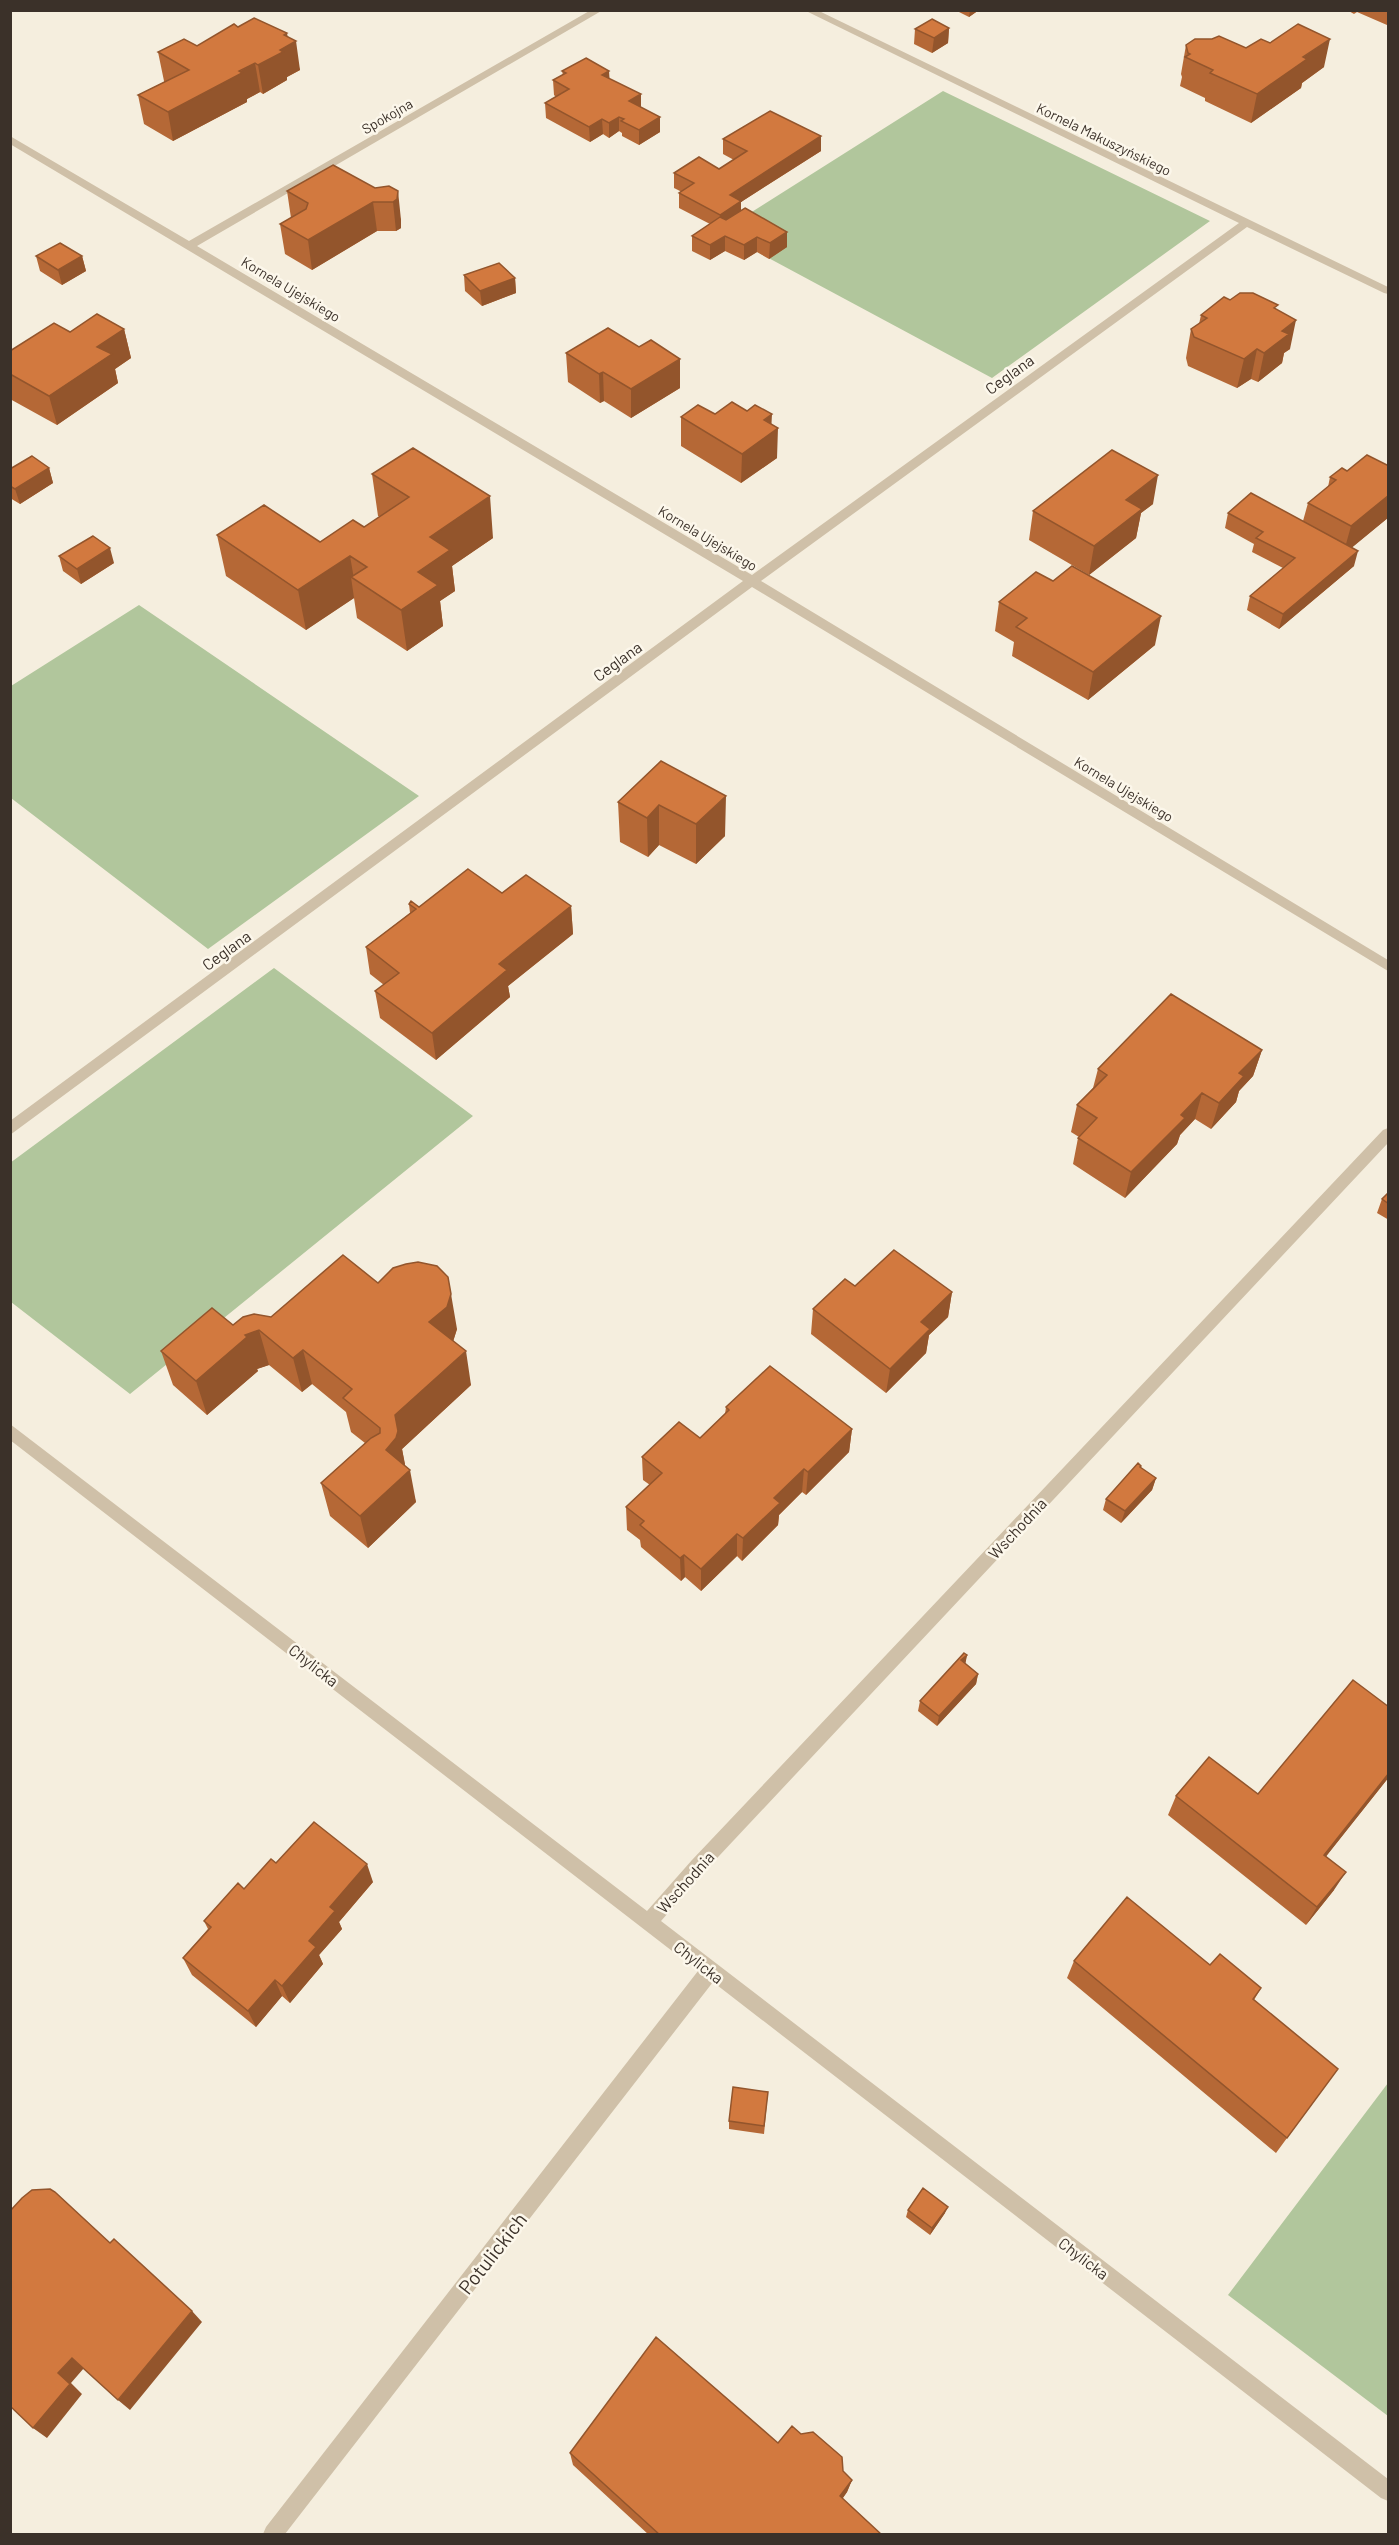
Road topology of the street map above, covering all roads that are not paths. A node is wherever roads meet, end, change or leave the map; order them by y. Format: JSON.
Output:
{"nodes":[{"id":1,"x":599,"y":10,"type":"edge"},
{"id":2,"x":808,"y":10,"type":"edge"},
{"id":3,"x":10,"y":139,"type":"edge"},
{"id":4,"x":1245,"y":223,"type":"junction"},
{"id":5,"x":189,"y":246,"type":"junction"},
{"id":6,"x":1389,"y":291,"type":"edge"},
{"id":7,"x":752,"y":581,"type":"junction"},
{"id":8,"x":1389,"y":966,"type":"edge"},
{"id":9,"x":10,"y":1129,"type":"edge"},
{"id":10,"x":1389,"y":1134,"type":"edge"},
{"id":11,"x":10,"y":1431,"type":"edge"},
{"id":12,"x":648,"y":1923,"type":"junction"},
{"id":13,"x":710,"y":1971,"type":"junction"},
{"id":14,"x":1389,"y":2491,"type":"edge"},
{"id":15,"x":273,"y":2535,"type":"edge"}],
"edges":[{"from":1,"to":5,"type":"street","name":"Spokojna"},
{"from":2,"to":4,"type":"street","name":"Kornela Makuszyńskiego"},
{"from":3,"to":5,"type":"street","name":"Kornela Ujejskiego"},
{"from":4,"to":6,"type":"street","name":"Kornela Makuszyńskiego"},
{"from":4,"to":7,"type":"street","name":"Ceglana"},
{"from":5,"to":7,"type":"street","name":"Kornela Ujejskiego"},
{"from":7,"to":8,"type":"street","name":"Kornela Ujejskiego"},
{"from":7,"to":9,"type":"street","name":"Ceglana"},
{"from":10,"to":12,"type":"street","name":"Wschodnia"},
{"from":11,"to":12,"type":"street","name":"Chylicka"},
{"from":12,"to":13,"type":"street","name":"Chylicka"},
{"from":13,"to":14,"type":"street","name":"Chylicka"},
{"from":13,"to":15,"type":"street","name":"Potulickich"}]}
